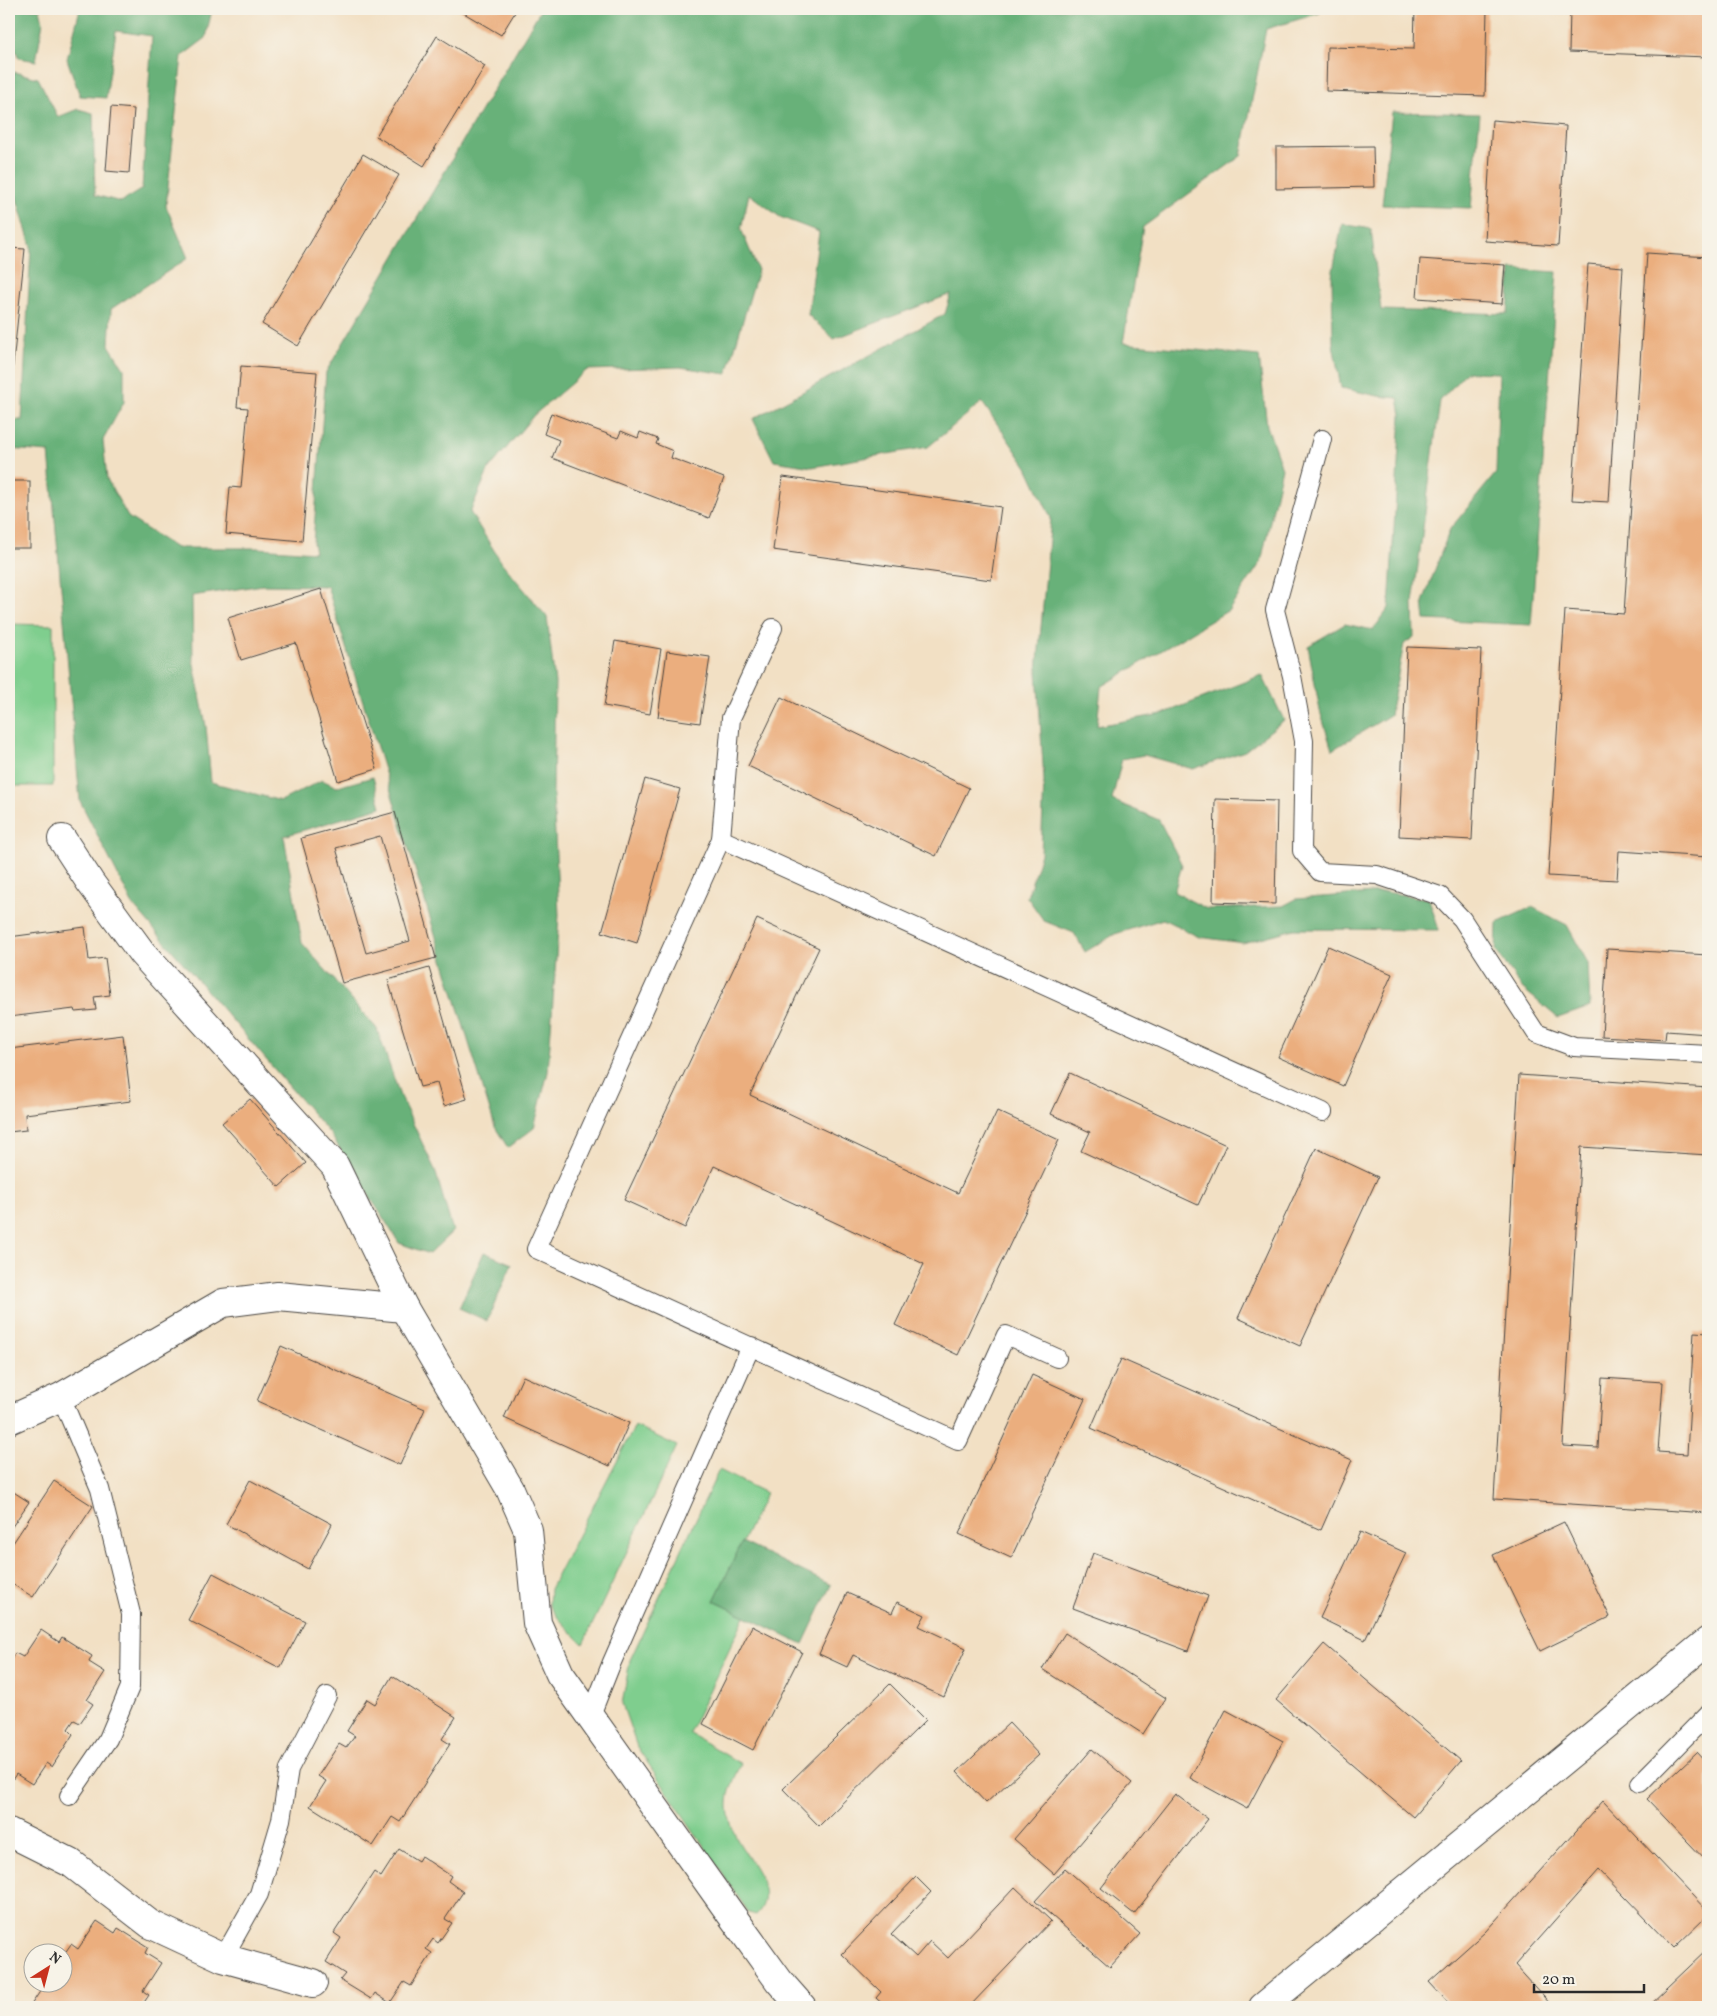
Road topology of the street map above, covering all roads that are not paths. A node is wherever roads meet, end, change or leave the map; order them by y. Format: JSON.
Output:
{"nodes":[{"id":1,"x":1322,"y":438,"type":"dead end"},
{"id":2,"x":773,"y":628,"type":"dead end"},
{"id":3,"x":62,"y":839,"type":"dead end"},
{"id":4,"x":721,"y":839,"type":"junction"},
{"id":5,"x":1708,"y":1054,"type":"edge"},
{"id":6,"x":1324,"y":1112,"type":"dead end"},
{"id":7,"x":404,"y":1308,"type":"junction"},
{"id":8,"x":751,"y":1346,"type":"junction"},
{"id":9,"x":1057,"y":1358,"type":"dead end"},
{"id":10,"x":61,"y":1397,"type":"junction"},
{"id":11,"x":9,"y":1420,"type":"edge"},
{"id":12,"x":1708,"y":1641,"type":"edge"},
{"id":13,"x":327,"y":1696,"type":"dead end"},
{"id":14,"x":591,"y":1714,"type":"junction"},
{"id":15,"x":1708,"y":1714,"type":"edge"},
{"id":16,"x":1640,"y":1783,"type":"dead end"},
{"id":17,"x":70,"y":1796,"type":"dead end"},
{"id":18,"x":9,"y":1832,"type":"edge"},
{"id":19,"x":223,"y":1958,"type":"junction"},
{"id":20,"x":313,"y":1983,"type":"dead end"},
{"id":21,"x":802,"y":2007,"type":"edge"},
{"id":22,"x":1263,"y":2007,"type":"edge"}],
"edges":[{"from":1,"to":5,"type":"lane"},
{"from":2,"to":4,"type":"lane"},
{"from":3,"to":7,"type":"street"},
{"from":4,"to":6,"type":"lane"},
{"from":4,"to":8,"type":"lane"},
{"from":7,"to":10,"type":"street"},
{"from":7,"to":14,"type":"street"},
{"from":8,"to":9,"type":"lane"},
{"from":8,"to":14,"type":"lane"},
{"from":10,"to":11,"type":"street"},
{"from":10,"to":17,"type":"lane"},
{"from":12,"to":22,"type":"street"},
{"from":13,"to":19,"type":"lane"},
{"from":14,"to":21,"type":"street"},
{"from":15,"to":16,"type":"lane"},
{"from":18,"to":19,"type":"street"},
{"from":19,"to":20,"type":"street"}]}
